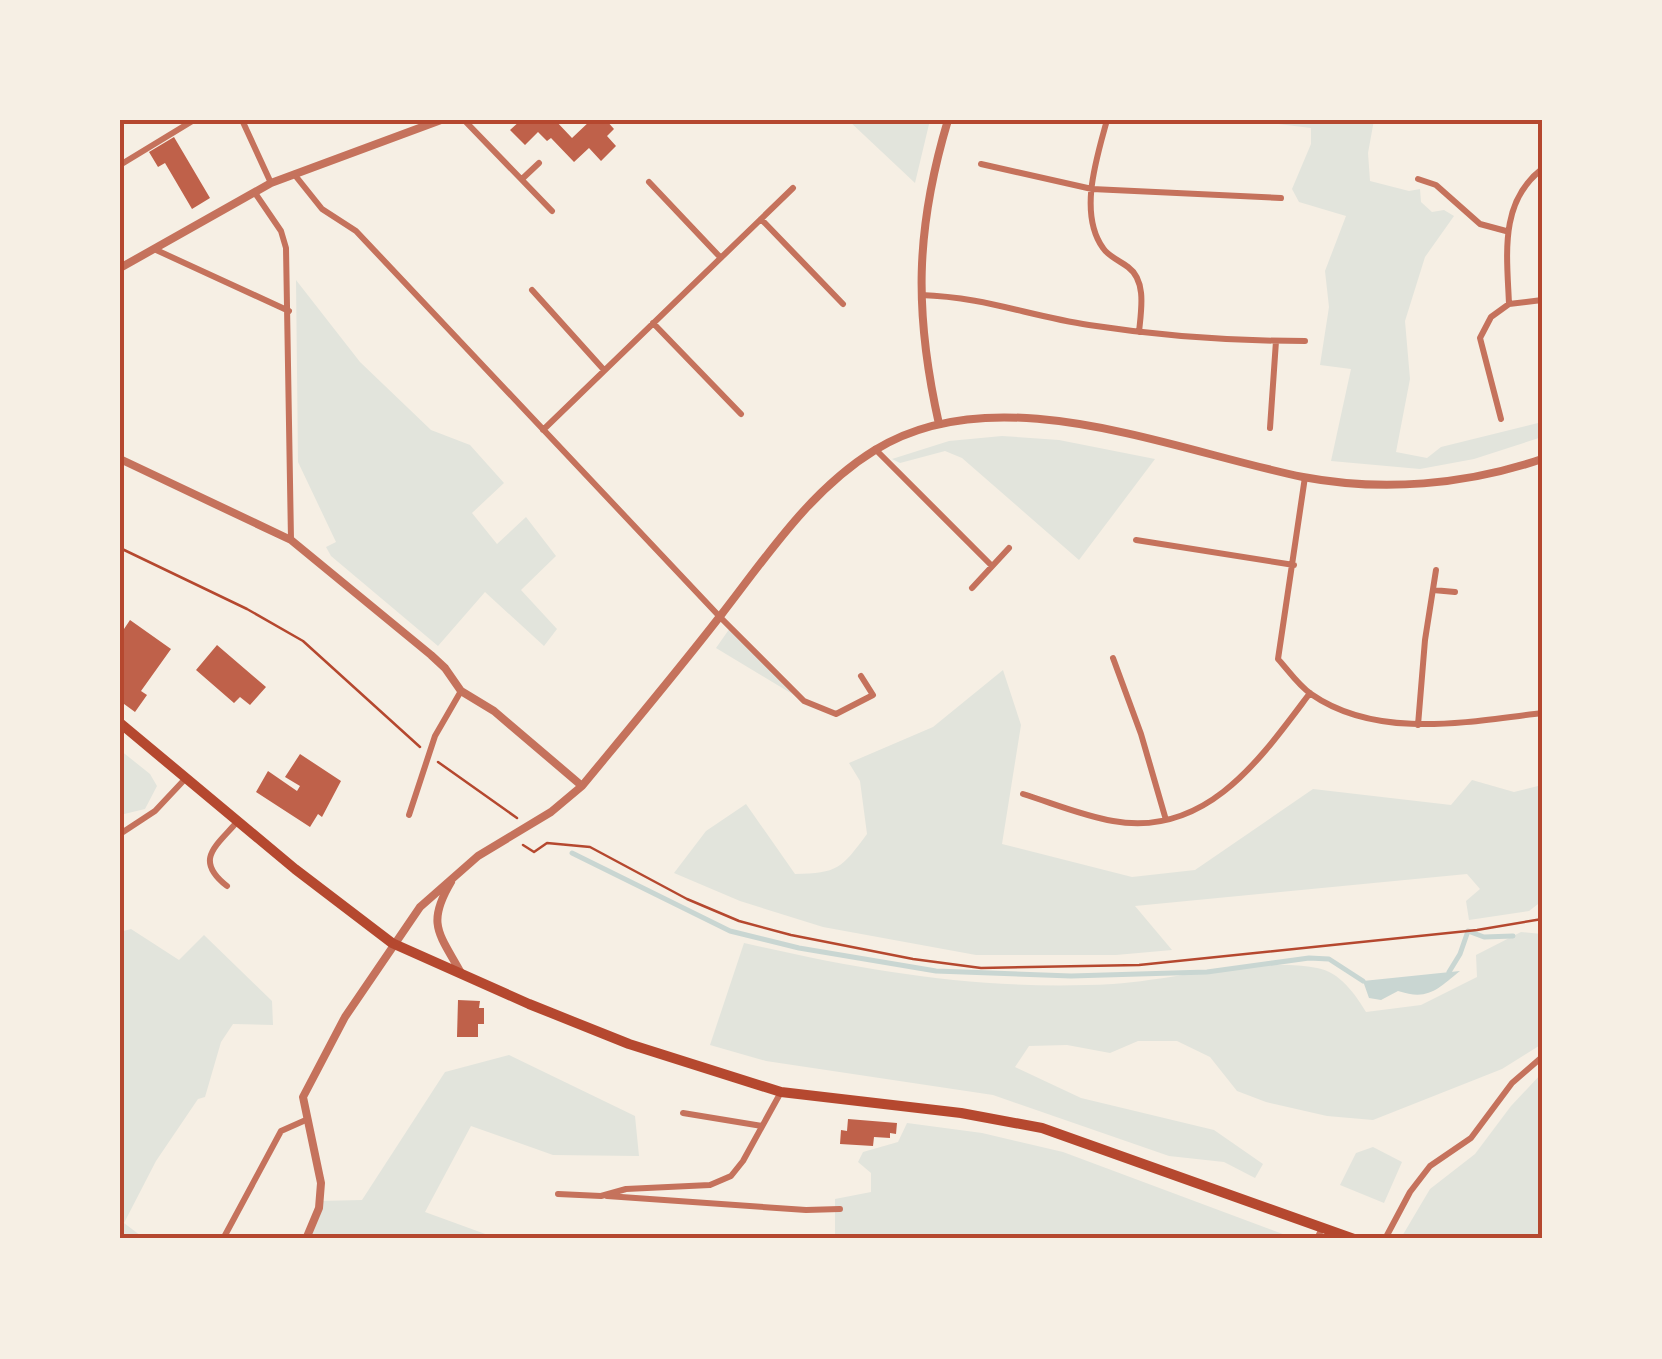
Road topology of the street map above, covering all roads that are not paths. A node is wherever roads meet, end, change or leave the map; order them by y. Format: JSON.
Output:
{"nodes":[{"id":1,"x":194,"y":120,"type":"edge"},
{"id":2,"x":242,"y":120,"type":"edge"},
{"id":3,"x":440,"y":120,"type":"edge"},
{"id":4,"x":464,"y":120,"type":"edge"},
{"id":5,"x":948,"y":120,"type":"edge"},
{"id":6,"x":1106,"y":120,"type":"edge"},
{"id":7,"x":539,"y":163,"type":"dead end"},
{"id":8,"x":981,"y":164,"type":"dead end"},
{"id":9,"x":120,"y":165,"type":"edge"},
{"id":10,"x":1542,"y":168,"type":"edge"},
{"id":11,"x":294,"y":174,"type":"junction"},
{"id":12,"x":1418,"y":179,"type":"dead end"},
{"id":13,"x":522,"y":180,"type":"junction"},
{"id":14,"x":649,"y":182,"type":"dead end"},
{"id":15,"x":271,"y":183,"type":"junction"},
{"id":16,"x":794,"y":188,"type":"dead end"},
{"id":17,"x":1092,"y":189,"type":"junction"},
{"id":18,"x":255,"y":192,"type":"junction"},
{"id":19,"x":1281,"y":198,"type":"dead end"},
{"id":20,"x":552,"y":211,"type":"dead end"},
{"id":21,"x":761,"y":219,"type":"junction"},
{"id":22,"x":1506,"y":230,"type":"junction"},
{"id":23,"x":152,"y":249,"type":"junction"},
{"id":24,"x":721,"y":257,"type":"junction"},
{"id":25,"x":120,"y":268,"type":"edge"},
{"id":26,"x":532,"y":290,"type":"dead end"},
{"id":27,"x":921,"y":295,"type":"junction"},
{"id":28,"x":1542,"y":300,"type":"edge"},
{"id":29,"x":843,"y":304,"type":"dead end"},
{"id":30,"x":1510,"y":304,"type":"junction"},
{"id":31,"x":289,"y":311,"type":"junction"},
{"id":32,"x":653,"y":322,"type":"junction"},
{"id":33,"x":1139,"y":332,"type":"junction"},
{"id":34,"x":1276,"y":341,"type":"junction"},
{"id":35,"x":1305,"y":341,"type":"dead end"},
{"id":36,"x":604,"y":370,"type":"junction"},
{"id":37,"x":741,"y":414,"type":"dead end"},
{"id":38,"x":1501,"y":419,"type":"dead end"},
{"id":39,"x":939,"y":424,"type":"junction"},
{"id":40,"x":1270,"y":428,"type":"dead end"},
{"id":41,"x":544,"y":430,"type":"junction"},
{"id":42,"x":875,"y":449,"type":"junction"},
{"id":43,"x":120,"y":459,"type":"edge"},
{"id":44,"x":1542,"y":459,"type":"edge"},
{"id":45,"x":1305,"y":477,"type":"junction"},
{"id":46,"x":291,"y":540,"type":"junction"},
{"id":47,"x":1136,"y":540,"type":"dead end"},
{"id":48,"x":1009,"y":548,"type":"dead end"},
{"id":49,"x":1294,"y":565,"type":"junction"},
{"id":50,"x":992,"y":566,"type":"junction"},
{"id":51,"x":1436,"y":570,"type":"dead end"},
{"id":52,"x":972,"y":588,"type":"dead end"},
{"id":53,"x":1432,"y":590,"type":"junction"},
{"id":54,"x":1455,"y":592,"type":"dead end"},
{"id":55,"x":720,"y":617,"type":"junction"},
{"id":56,"x":1113,"y":658,"type":"dead end"},
{"id":57,"x":861,"y":676,"type":"dead end"},
{"id":58,"x":461,"y":691,"type":"junction"},
{"id":59,"x":1310,"y":693,"type":"junction"},
{"id":60,"x":1542,"y":713,"type":"edge"},
{"id":61,"x":120,"y":723,"type":"edge"},
{"id":62,"x":1418,"y":725,"type":"junction"},
{"id":63,"x":186,"y":778,"type":"junction"},
{"id":64,"x":582,"y":786,"type":"junction"},
{"id":65,"x":1023,"y":794,"type":"dead end"},
{"id":66,"x":409,"y":815,"type":"dead end"},
{"id":67,"x":1166,"y":820,"type":"junction"},
{"id":68,"x":236,"y":822,"type":"junction"},
{"id":69,"x":120,"y":834,"type":"edge"},
{"id":70,"x":456,"y":874,"type":"junction"},
{"id":71,"x":227,"y":886,"type":"dead end"},
{"id":72,"x":392,"y":943,"type":"junction"},
{"id":73,"x":462,"y":975,"type":"junction"},
{"id":74,"x":1542,"y":1057,"type":"edge"},
{"id":75,"x":782,"y":1092,"type":"junction"},
{"id":76,"x":683,"y":1112,"type":"dead end"},
{"id":77,"x":308,"y":1119,"type":"junction"},
{"id":78,"x":762,"y":1126,"type":"junction"},
{"id":79,"x":558,"y":1194,"type":"dead end"},
{"id":80,"x":600,"y":1196,"type":"junction"},
{"id":81,"x":840,"y":1209,"type":"dead end"},
{"id":82,"x":1320,"y":1234,"type":"edge"},
{"id":83,"x":223,"y":1239,"type":"edge"},
{"id":84,"x":306,"y":1239,"type":"edge"},
{"id":85,"x":1354,"y":1239,"type":"edge"},
{"id":86,"x":1384,"y":1239,"type":"edge"}],
"edges":[{"from":1,"to":9,"type":"street"},
{"from":2,"to":15,"type":"street"},
{"from":3,"to":11,"type":"street"},
{"from":4,"to":13,"type":"street"},
{"from":5,"to":27,"type":"street"},
{"from":6,"to":17,"type":"street"},
{"from":7,"to":13,"type":"street"},
{"from":8,"to":17,"type":"street"},
{"from":10,"to":22,"type":"street"},
{"from":11,"to":15,"type":"street"},
{"from":11,"to":41,"type":"street"},
{"from":12,"to":22,"type":"street"},
{"from":13,"to":20,"type":"street"},
{"from":14,"to":24,"type":"street"},
{"from":15,"to":18,"type":"street"},
{"from":16,"to":21,"type":"street"},
{"from":17,"to":19,"type":"street"},
{"from":17,"to":33,"type":"street"},
{"from":18,"to":23,"type":"street"},
{"from":18,"to":31,"type":"street"},
{"from":21,"to":24,"type":"street"},
{"from":21,"to":29,"type":"street"},
{"from":22,"to":30,"type":"street"},
{"from":23,"to":25,"type":"street"},
{"from":23,"to":31,"type":"street"},
{"from":24,"to":32,"type":"street"},
{"from":26,"to":36,"type":"street"},
{"from":27,"to":33,"type":"street"},
{"from":27,"to":39,"type":"street"},
{"from":28,"to":30,"type":"street"},
{"from":30,"to":38,"type":"street"},
{"from":31,"to":46,"type":"street"},
{"from":32,"to":36,"type":"street"},
{"from":32,"to":37,"type":"street"},
{"from":33,"to":34,"type":"street"},
{"from":34,"to":35,"type":"street"},
{"from":34,"to":40,"type":"street"},
{"from":36,"to":41,"type":"street"},
{"from":39,"to":42,"type":"street"},
{"from":39,"to":45,"type":"street"},
{"from":41,"to":55,"type":"street"},
{"from":42,"to":50,"type":"street"},
{"from":42,"to":55,"type":"street"},
{"from":43,"to":46,"type":"street"},
{"from":44,"to":45,"type":"street"},
{"from":45,"to":49,"type":"street"},
{"from":46,"to":58,"type":"street"},
{"from":47,"to":49,"type":"street"},
{"from":48,"to":50,"type":"street"},
{"from":49,"to":59,"type":"street"},
{"from":50,"to":52,"type":"street"},
{"from":51,"to":53,"type":"street"},
{"from":53,"to":54,"type":"street"},
{"from":53,"to":62,"type":"street"},
{"from":55,"to":57,"type":"street"},
{"from":55,"to":64,"type":"street"},
{"from":56,"to":67,"type":"street"},
{"from":58,"to":64,"type":"street"},
{"from":58,"to":66,"type":"street"},
{"from":59,"to":62,"type":"street"},
{"from":59,"to":67,"type":"street"},
{"from":60,"to":62,"type":"street"},
{"from":61,"to":63,"type":"main road"},
{"from":63,"to":68,"type":"main road"},
{"from":63,"to":69,"type":"street"},
{"from":64,"to":70,"type":"street"},
{"from":65,"to":67,"type":"street"},
{"from":68,"to":71,"type":"street"},
{"from":68,"to":72,"type":"main road"},
{"from":70,"to":72,"type":"street"},
{"from":70,"to":73,"type":"street"},
{"from":72,"to":73,"type":"main road"},
{"from":72,"to":77,"type":"street"},
{"from":73,"to":75,"type":"main road"},
{"from":74,"to":86,"type":"street"},
{"from":75,"to":78,"type":"street"},
{"from":75,"to":82,"type":"main road"},
{"from":76,"to":78,"type":"street"},
{"from":77,"to":83,"type":"street"},
{"from":77,"to":84,"type":"street"},
{"from":78,"to":80,"type":"street"},
{"from":79,"to":80,"type":"street"},
{"from":80,"to":81,"type":"street"},
{"from":82,"to":85,"type":"main road"}]}
